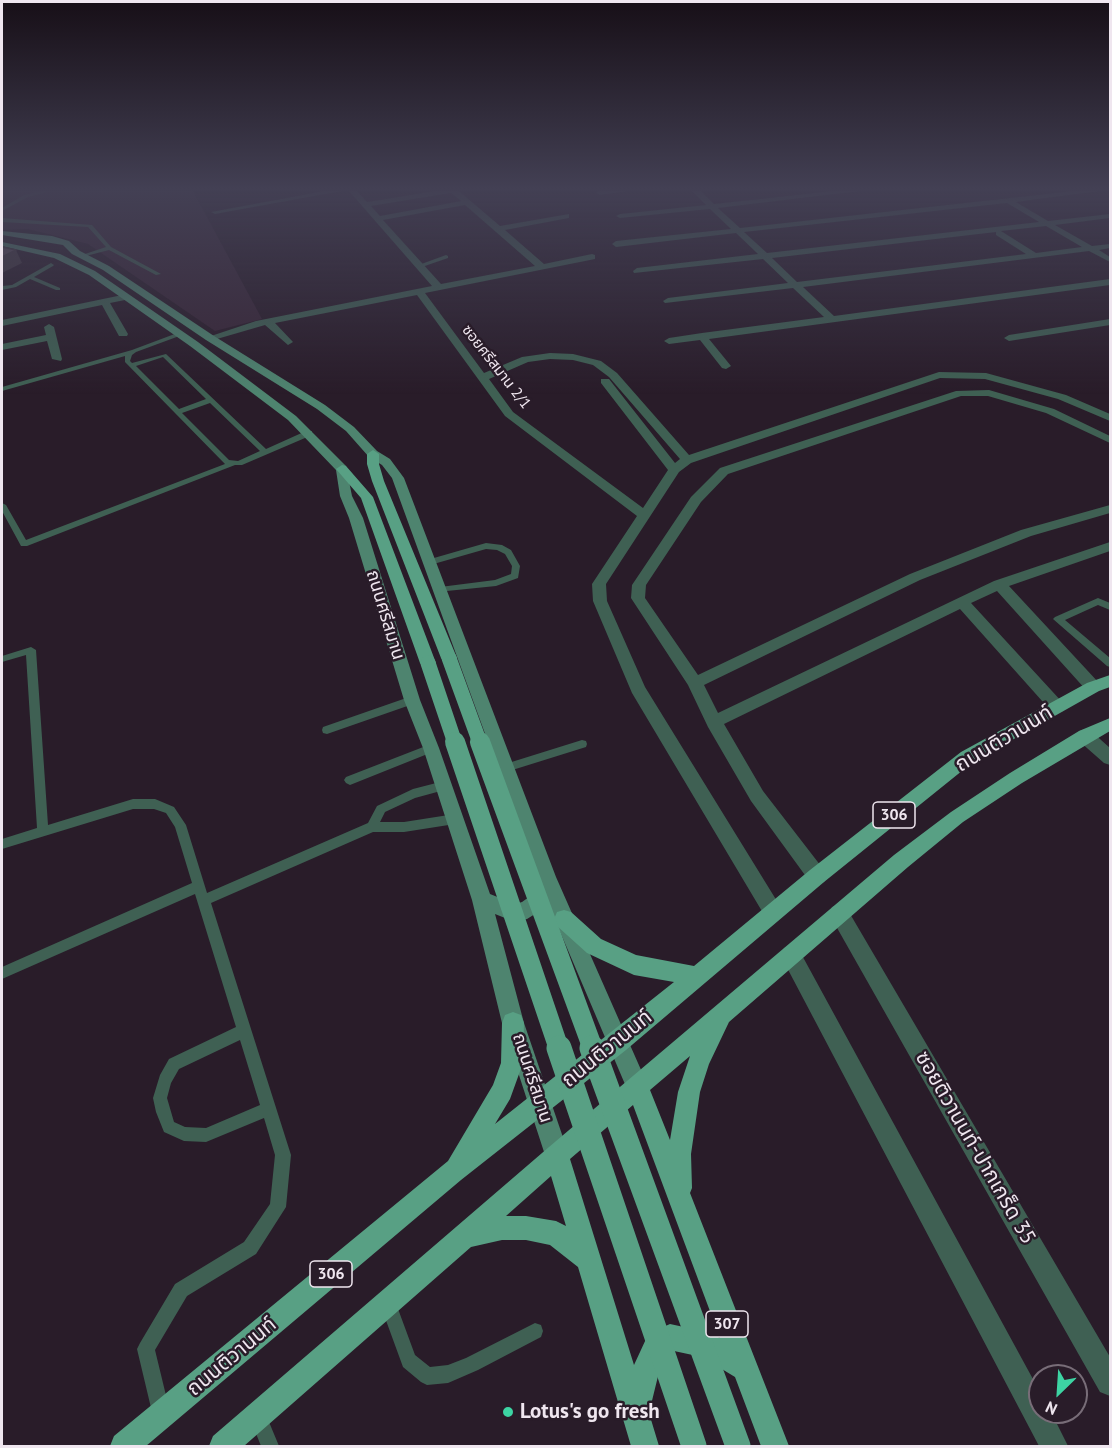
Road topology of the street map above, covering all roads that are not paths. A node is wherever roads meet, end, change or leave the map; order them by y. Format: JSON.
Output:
{"nodes":[{"id":1,"x":34,"y":259,"type":"edge"},
{"id":2,"x":62,"y":259,"type":"edge"},
{"id":3,"x":88,"y":259,"type":"edge"},
{"id":4,"x":129,"y":259,"type":"edge"},
{"id":5,"x":413,"y":259,"type":"edge"},
{"id":6,"x":441,"y":259,"type":"edge"},
{"id":7,"x":532,"y":259,"type":"edge"},
{"id":8,"x":584,"y":259,"type":"edge"},
{"id":9,"x":742,"y":259,"type":"edge"},
{"id":10,"x":767,"y":259,"type":"edge"},
{"id":11,"x":1015,"y":259,"type":"edge"},
{"id":12,"x":51,"y":265,"type":"junction"},
{"id":13,"x":419,"y":266,"type":"junction"},
{"id":14,"x":542,"y":267,"type":"junction"},
{"id":15,"x":637,"y":271,"type":"dead end"},
{"id":16,"x":158,"y":274,"type":"dead end"},
{"id":17,"x":29,"y":277,"type":"junction"},
{"id":18,"x":1110,"y":282,"type":"edge"},
{"id":19,"x":795,"y":285,"type":"junction"},
{"id":20,"x":2,"y":288,"type":"edge"},
{"id":21,"x":439,"y":288,"type":"junction"},
{"id":22,"x":58,"y":289,"type":"dead end"},
{"id":23,"x":420,"y":292,"type":"junction"},
{"id":24,"x":123,"y":295,"type":"junction"},
{"id":25,"x":668,"y":301,"type":"dead end"},
{"id":26,"x":105,"y":302,"type":"junction"},
{"id":27,"x":46,"y":314,"type":"junction"},
{"id":28,"x":831,"y":319,"type":"junction"},
{"id":29,"x":266,"y":322,"type":"junction"},
{"id":30,"x":1110,"y":322,"type":"edge"},
{"id":31,"x":2,"y":323,"type":"edge"},
{"id":32,"x":123,"y":334,"type":"dead end"},
{"id":33,"x":180,"y":334,"type":"junction"},
{"id":34,"x":702,"y":336,"type":"junction"},
{"id":35,"x":51,"y":337,"type":"junction"},
{"id":36,"x":210,"y":338,"type":"junction"},
{"id":37,"x":1009,"y":338,"type":"dead end"},
{"id":38,"x":669,"y":341,"type":"dead end"},
{"id":39,"x":288,"y":342,"type":"dead end"},
{"id":40,"x":2,"y":347,"type":"edge"},
{"id":41,"x":134,"y":351,"type":"junction"},
{"id":42,"x":57,"y":359,"type":"dead end"},
{"id":43,"x":132,"y":365,"type":"junction"},
{"id":44,"x":726,"y":366,"type":"dead end"},
{"id":45,"x":486,"y":381,"type":"junction"},
{"id":46,"x":622,"y":385,"type":"junction"},
{"id":47,"x":610,"y":387,"type":"junction"},
{"id":48,"x":2,"y":389,"type":"edge"},
{"id":49,"x":211,"y":400,"type":"junction"},
{"id":50,"x":177,"y":412,"type":"junction"},
{"id":51,"x":1110,"y":418,"type":"edge"},
{"id":52,"x":309,"y":433,"type":"junction"},
{"id":53,"x":1110,"y":440,"type":"edge"},
{"id":54,"x":265,"y":452,"type":"junction"},
{"id":55,"x":373,"y":454,"type":"junction"},
{"id":56,"x":687,"y":460,"type":"junction"},
{"id":57,"x":232,"y":464,"type":"junction"},
{"id":58,"x":342,"y":469,"type":"junction"},
{"id":59,"x":674,"y":470,"type":"junction"},
{"id":60,"x":2,"y":505,"type":"edge"},
{"id":61,"x":1110,"y":508,"type":"edge"},
{"id":62,"x":644,"y":515,"type":"junction"},
{"id":63,"x":1110,"y":546,"type":"edge"},
{"id":64,"x":430,"y":562,"type":"junction"},
{"id":65,"x":999,"y":584,"type":"junction"},
{"id":66,"x":440,"y":590,"type":"junction"},
{"id":67,"x":961,"y":602,"type":"junction"},
{"id":68,"x":1110,"y":607,"type":"edge"},
{"id":69,"x":2,"y":659,"type":"edge"},
{"id":70,"x":438,"y":660,"type":"junction"},
{"id":71,"x":1110,"y":663,"type":"edge"},
{"id":72,"x":1110,"y":681,"type":"edge"},
{"id":73,"x":695,"y":683,"type":"junction"},
{"id":74,"x":1093,"y":687,"type":"junction"},
{"id":75,"x":412,"y":700,"type":"junction"},
{"id":76,"x":1057,"y":707,"type":"junction"},
{"id":77,"x":714,"y":722,"type":"junction"},
{"id":78,"x":1110,"y":724,"type":"edge"},
{"id":79,"x":327,"y":730,"type":"dead end"},
{"id":80,"x":1085,"y":736,"type":"junction"},
{"id":81,"x":582,"y":744,"type":"dead end"},
{"id":82,"x":431,"y":748,"type":"junction"},
{"id":83,"x":1110,"y":758,"type":"edge"},
{"id":84,"x":506,"y":768,"type":"junction"},
{"id":85,"x":350,"y":780,"type":"dead end"},
{"id":86,"x":444,"y":786,"type":"junction"},
{"id":87,"x":455,"y":819,"type":"junction"},
{"id":88,"x":372,"y":827,"type":"junction"},
{"id":89,"x":44,"y":831,"type":"junction"},
{"id":90,"x":2,"y":844,"type":"edge"},
{"id":91,"x":817,"y":876,"type":"junction"},
{"id":92,"x":546,"y":877,"type":"junction"},
{"id":93,"x":202,"y":893,"type":"junction"},
{"id":94,"x":482,"y":900,"type":"junction"},
{"id":95,"x":773,"y":912,"type":"junction"},
{"id":96,"x":839,"y":913,"type":"junction"},
{"id":97,"x":564,"y":919,"type":"junction"},
{"id":98,"x":791,"y":955,"type":"junction"},
{"id":99,"x":2,"y":973,"type":"edge"},
{"id":100,"x":696,"y":976,"type":"junction"},
{"id":101,"x":723,"y":1014,"type":"junction"},
{"id":102,"x":513,"y":1023,"type":"junction"},
{"id":103,"x":245,"y":1030,"type":"junction"},
{"id":104,"x":618,"y":1041,"type":"junction"},
{"id":105,"x":638,"y":1088,"type":"junction"},
{"id":106,"x":540,"y":1103,"type":"junction"},
{"id":107,"x":269,"y":1109,"type":"junction"},
{"id":108,"x":557,"y":1155,"type":"junction"},
{"id":109,"x":453,"y":1172,"type":"junction"},
{"id":110,"x":680,"y":1201,"type":"junction"},
{"id":111,"x":466,"y":1235,"type":"junction"},
{"id":112,"x":590,"y":1260,"type":"junction"},
{"id":113,"x":388,"y":1304,"type":"junction"},
{"id":114,"x":535,"y":1331,"type":"dead end"},
{"id":115,"x":744,"y":1367,"type":"junction"},
{"id":116,"x":1110,"y":1382,"type":"edge"},
{"id":117,"x":635,"y":1414,"type":"junction"},
{"id":118,"x":162,"y":1415,"type":"junction"},
{"id":119,"x":258,"y":1416,"type":"junction"},
{"id":120,"x":124,"y":1446,"type":"edge"},
{"id":121,"x":223,"y":1446,"type":"edge"},
{"id":122,"x":270,"y":1446,"type":"edge"},
{"id":123,"x":645,"y":1446,"type":"edge"},
{"id":124,"x":694,"y":1446,"type":"edge"},
{"id":125,"x":738,"y":1446,"type":"edge"},
{"id":126,"x":775,"y":1446,"type":"edge"},
{"id":127,"x":1054,"y":1446,"type":"edge"}],
"edges":[{"from":1,"to":12,"type":"main road"},
{"from":2,"to":24,"type":"main road"},
{"from":3,"to":36,"type":"main road"},
{"from":4,"to":16,"type":"lane"},
{"from":5,"to":13,"type":"street"},
{"from":6,"to":13,"type":"lane"},
{"from":7,"to":14,"type":"street"},
{"from":8,"to":14,"type":"street"},
{"from":9,"to":15,"type":"street"},
{"from":10,"to":19,"type":"street"},
{"from":11,"to":19,"type":"street"},
{"from":12,"to":17,"type":"lane"},
{"from":12,"to":24,"type":"main road"},
{"from":13,"to":21,"type":"street"},
{"from":14,"to":21,"type":"street"},
{"from":17,"to":20,"type":"lane"},
{"from":17,"to":22,"type":"lane"},
{"from":18,"to":28,"type":"street"},
{"from":19,"to":25,"type":"street"},
{"from":19,"to":28,"type":"street"},
{"from":21,"to":23,"type":"street"},
{"from":23,"to":29,"type":"street"},
{"from":23,"to":45,"type":"street","name":"ซอยศรีสมาน 2/1"},
{"from":24,"to":26,"type":"street"},
{"from":24,"to":33,"type":"main road"},
{"from":26,"to":27,"type":"street"},
{"from":26,"to":32,"type":"street"},
{"from":27,"to":31,"type":"street"},
{"from":27,"to":35,"type":"street"},
{"from":28,"to":34,"type":"street"},
{"from":29,"to":36,"type":"street"},
{"from":29,"to":39,"type":"street"},
{"from":30,"to":37,"type":"street"},
{"from":33,"to":41,"type":"lane"},
{"from":33,"to":52,"type":"main road"},
{"from":34,"to":38,"type":"street"},
{"from":34,"to":44,"type":"street"},
{"from":35,"to":40,"type":"street"},
{"from":35,"to":42,"type":"street"},
{"from":36,"to":55,"type":"main road"},
{"from":41,"to":43,"type":"lane"},
{"from":41,"to":48,"type":"lane"},
{"from":43,"to":49,"type":"lane"},
{"from":43,"to":50,"type":"lane"},
{"from":45,"to":46,"type":"street"},
{"from":45,"to":47,"type":"street"},
{"from":45,"to":62,"type":"street","name":"ซอยศรีสมาน 2/1"},
{"from":46,"to":47,"type":"street"},
{"from":46,"to":56,"type":"street"},
{"from":47,"to":59,"type":"street"},
{"from":49,"to":50,"type":"lane"},
{"from":49,"to":54,"type":"lane"},
{"from":50,"to":57,"type":"lane"},
{"from":51,"to":56,"type":"street"},
{"from":52,"to":54,"type":"lane"},
{"from":52,"to":58,"type":"main road"},
{"from":53,"to":73,"type":"street"},
{"from":54,"to":57,"type":"lane"},
{"from":55,"to":64,"type":"main road"},
{"from":55,"to":70,"type":"main road"},
{"from":56,"to":59,"type":"street"},
{"from":57,"to":60,"type":"lane"},
{"from":58,"to":70,"type":"main road"},
{"from":58,"to":75,"type":"main road","name":"ถนนศรีสมาน"},
{"from":59,"to":62,"type":"street"},
{"from":61,"to":73,"type":"street"},
{"from":62,"to":95,"type":"street"},
{"from":63,"to":65,"type":"street"},
{"from":64,"to":66,"type":"main road"},
{"from":64,"to":66,"type":"lane"},
{"from":65,"to":67,"type":"street"},
{"from":65,"to":74,"type":"street"},
{"from":66,"to":84,"type":"main road"},
{"from":67,"to":76,"type":"street"},
{"from":67,"to":77,"type":"street"},
{"from":68,"to":71,"type":"lane"},
{"from":69,"to":89,"type":"lane"},
{"from":70,"to":124,"type":"main road","bridge":true},
{"from":70,"to":125,"type":"main road","bridge":true},
{"from":72,"to":74,"type":"main road","name":"ถนนติวานนท์","number":"306"},
{"from":73,"to":77,"type":"street"},
{"from":74,"to":76,"type":"main road","name":"ถนนติวานนท์","number":"306"},
{"from":75,"to":79,"type":"lane"},
{"from":75,"to":82,"type":"main road","name":"ถนนศรีสมาน"},
{"from":76,"to":91,"type":"main road","name":"ถนนติวานนท์","number":"306"},
{"from":77,"to":91,"type":"street"},
{"from":78,"to":80,"type":"main road","name":"ถนนติวานนท์","number":"306"},
{"from":80,"to":83,"type":"street"},
{"from":80,"to":96,"type":"main road","name":"ถนนติวานนท์","number":"306"},
{"from":81,"to":84,"type":"lane"},
{"from":82,"to":85,"type":"lane"},
{"from":82,"to":86,"type":"main road","name":"ถนนศรีสมาน"},
{"from":84,"to":92,"type":"main road"},
{"from":86,"to":87,"type":"main road","name":"ถนนศรีสมาน"},
{"from":86,"to":88,"type":"lane"},
{"from":87,"to":88,"type":"lane"},
{"from":87,"to":94,"type":"main road","name":"ถนนศรีสมาน"},
{"from":88,"to":93,"type":"lane"},
{"from":89,"to":90,"type":"lane"},
{"from":89,"to":93,"type":"lane"},
{"from":91,"to":95,"type":"main road","name":"ถนนติวานนท์","number":"306"},
{"from":92,"to":94,"type":"main road"},
{"from":92,"to":97,"type":"main road"},
{"from":93,"to":99,"type":"lane"},
{"from":93,"to":103,"type":"lane"},
{"from":94,"to":102,"type":"main road","name":"ถนนศรีสมาน"},
{"from":95,"to":100,"type":"main road","name":"ถนนติวานนท์","number":"306"},
{"from":96,"to":98,"type":"main road","name":"ถนนติวานนท์","number":"306"},
{"from":96,"to":116,"type":"street","name":"ซอยติวานนท์-ปากเกร็ด 35"},
{"from":97,"to":100,"type":"main road"},
{"from":97,"to":104,"type":"main road"},
{"from":98,"to":101,"type":"main road","name":"ถนนติวานนท์","number":"306"},
{"from":98,"to":127,"type":"street"},
{"from":100,"to":104,"type":"main road","name":"ถนนติวานนท์","number":"306"},
{"from":101,"to":105,"type":"main road","name":"ถนนติวานนท์","number":"306"},
{"from":101,"to":110,"type":"main road"},
{"from":102,"to":106,"type":"main road","name":"ถนนศรีสมาน"},
{"from":102,"to":109,"type":"main road"},
{"from":103,"to":107,"type":"lane"},
{"from":103,"to":107,"type":"lane"},
{"from":104,"to":105,"type":"main road"},
{"from":104,"to":106,"type":"main road","name":"ถนนติวานนท์","number":"306"},
{"from":105,"to":108,"type":"main road","name":"ถนนติวานนท์","number":"306"},
{"from":105,"to":110,"type":"main road","number":"307"},
{"from":106,"to":108,"type":"main road","name":"ถนนศรีสมาน"},
{"from":106,"to":109,"type":"main road","name":"ถนนติวานนท์","number":"306"},
{"from":107,"to":118,"type":"lane"},
{"from":108,"to":111,"type":"main road","name":"ถนนติวานนท์","number":"306"},
{"from":108,"to":112,"type":"main road"},
{"from":109,"to":118,"type":"main road","name":"ถนนติวานนท์","number":"306"},
{"from":110,"to":115,"type":"main road","number":"307"},
{"from":111,"to":112,"type":"main road"},
{"from":111,"to":113,"type":"main road","name":"ถนนติวานนท์","number":"306"},
{"from":112,"to":117,"type":"main road"},
{"from":113,"to":114,"type":"lane"},
{"from":113,"to":119,"type":"main road","name":"ถนนติวานนท์","number":"306"},
{"from":115,"to":117,"type":"main road"},
{"from":115,"to":126,"type":"main road","number":"307"},
{"from":117,"to":123,"type":"main road"},
{"from":118,"to":120,"type":"main road","name":"ถนนติวานนท์","number":"306"},
{"from":119,"to":121,"type":"main road","name":"ถนนติวานนท์","number":"306"},
{"from":119,"to":122,"type":"lane"}]}
